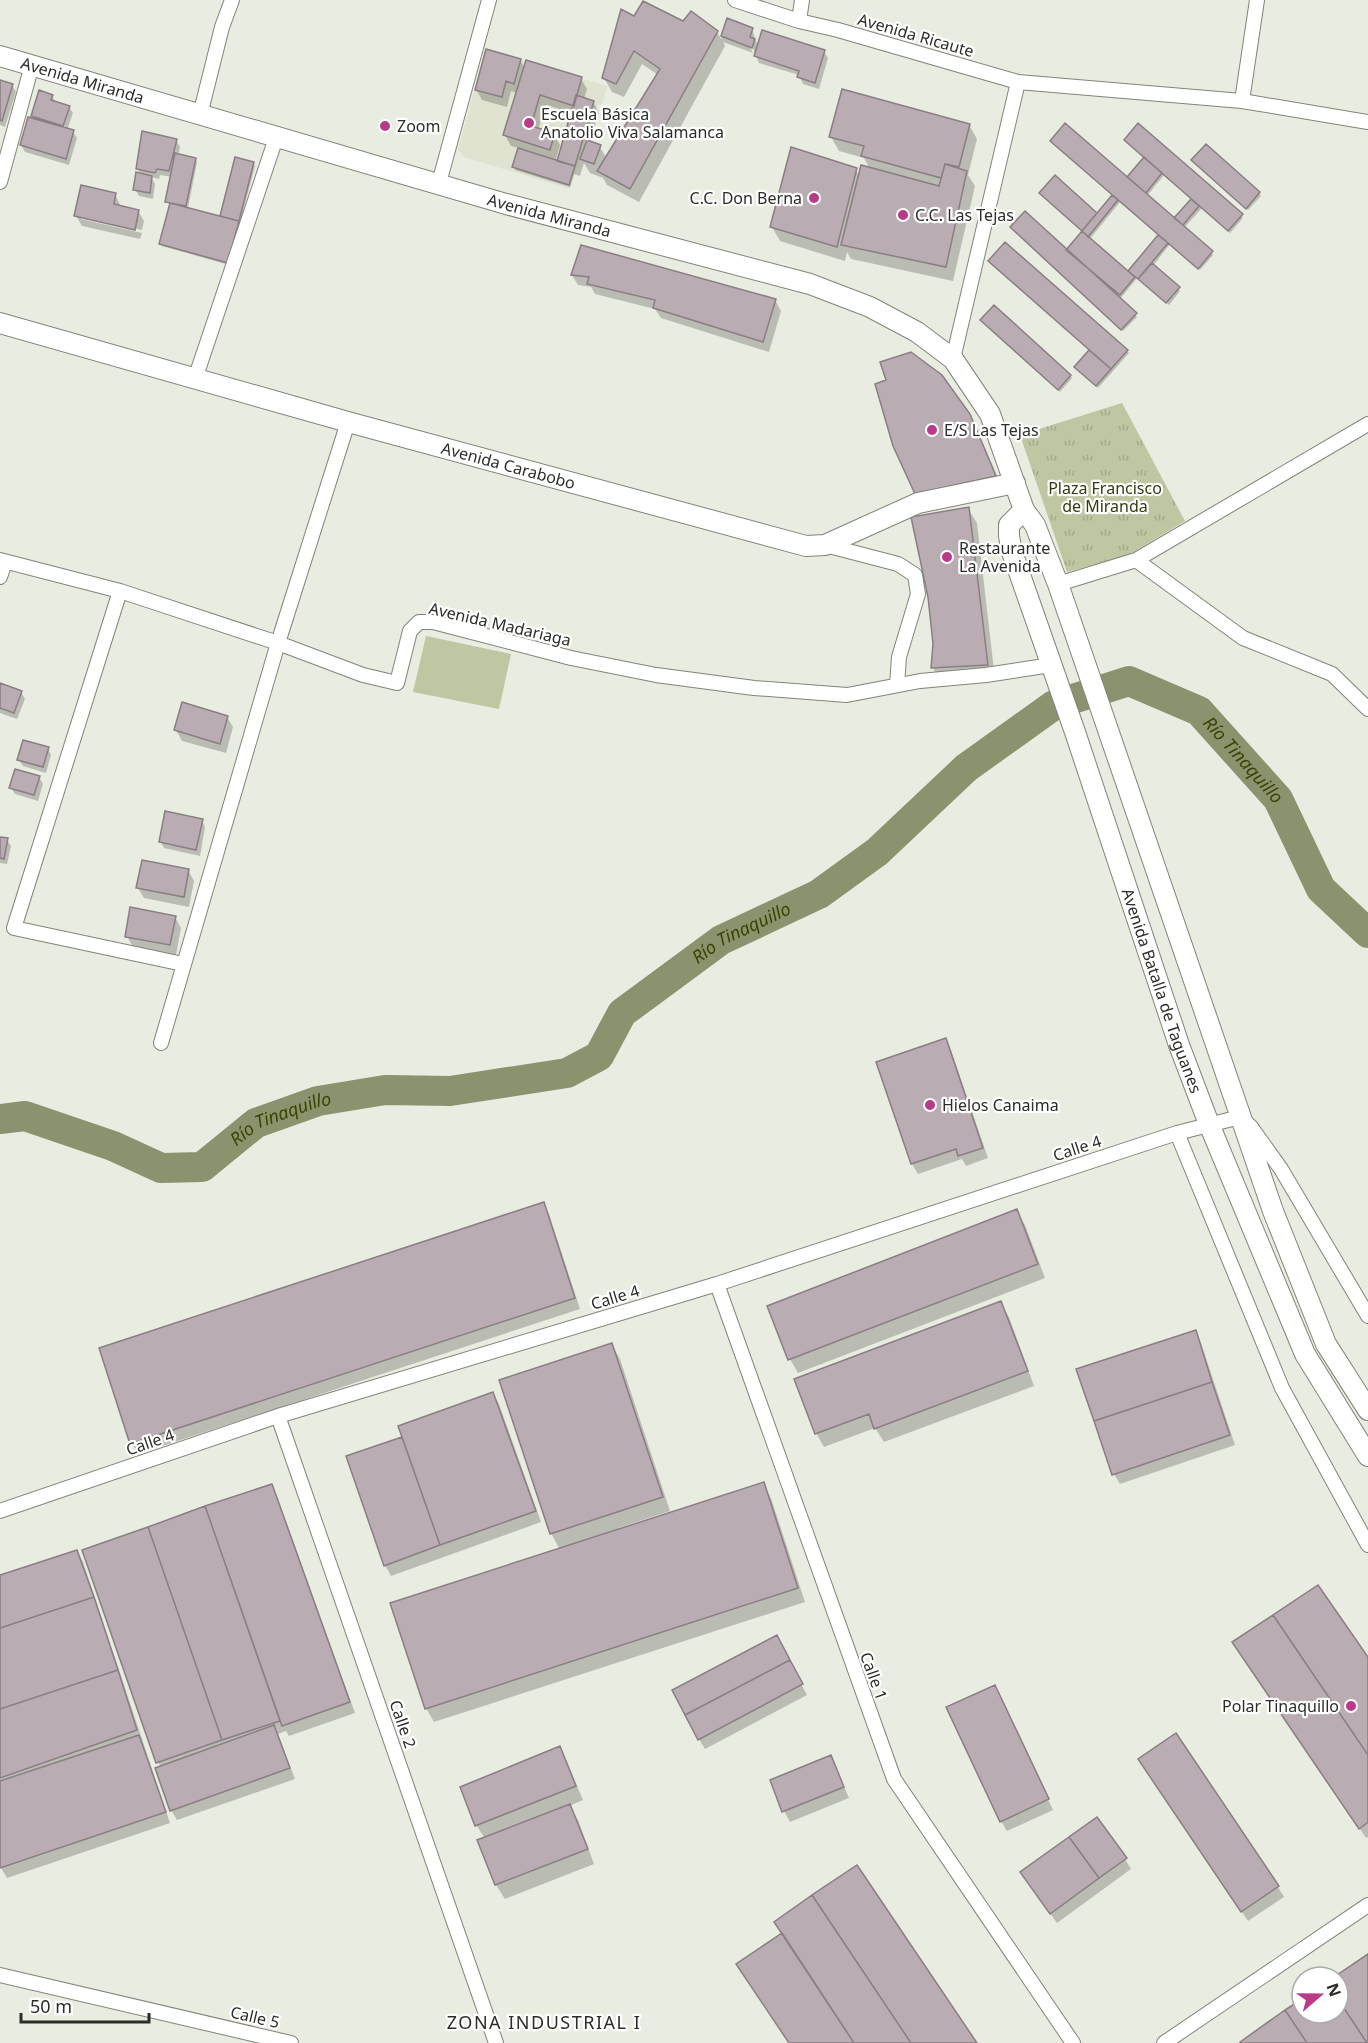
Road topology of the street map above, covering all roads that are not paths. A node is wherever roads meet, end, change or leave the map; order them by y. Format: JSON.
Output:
{"nodes":[{"id":1,"x":232,"y":0,"type":"edge"},
{"id":2,"x":489,"y":0,"type":"edge"},
{"id":3,"x":735,"y":0,"type":"edge"},
{"id":4,"x":802,"y":0,"type":"edge"},
{"id":5,"x":1257,"y":0,"type":"edge"},
{"id":6,"x":798,"y":21,"type":"junction"},
{"id":7,"x":0,"y":56,"type":"edge"},
{"id":8,"x":32,"y":65,"type":"junction"},
{"id":9,"x":1018,"y":82,"type":"junction"},
{"id":10,"x":1242,"y":101,"type":"junction"},
{"id":11,"x":200,"y":115,"type":"junction"},
{"id":12,"x":1368,"y":122,"type":"edge"},
{"id":13,"x":276,"y":138,"type":"junction"},
{"id":14,"x":0,"y":182,"type":"edge"},
{"id":15,"x":439,"y":183,"type":"junction"},
{"id":16,"x":0,"y":323,"type":"edge"},
{"id":17,"x":953,"y":359,"type":"junction"},
{"id":18,"x":195,"y":378,"type":"junction"},
{"id":19,"x":348,"y":422,"type":"junction"},
{"id":20,"x":1368,"y":424,"type":"edge"},
{"id":21,"x":1015,"y":483,"type":"junction"},
{"id":22,"x":1024,"y":510,"type":"junction"},
{"id":23,"x":825,"y":545,"type":"junction"},
{"id":24,"x":1136,"y":560,"type":"junction"},
{"id":25,"x":2,"y":561,"type":"edge"},
{"id":26,"x":0,"y":577,"type":"edge"},
{"id":27,"x":1058,"y":584,"type":"junction"},
{"id":28,"x":120,"y":591,"type":"junction"},
{"id":29,"x":278,"y":642,"type":"junction"},
{"id":30,"x":1053,"y":671,"type":"junction"},
{"id":31,"x":897,"y":685,"type":"junction"},
{"id":32,"x":1368,"y":709,"type":"edge"},
{"id":33,"x":7,"y":926,"type":"edge"},
{"id":34,"x":183,"y":964,"type":"junction"},
{"id":35,"x":161,"y":1043,"type":"dead end"},
{"id":36,"x":1240,"y":1117,"type":"junction"},
{"id":37,"x":1209,"y":1124,"type":"junction"},
{"id":38,"x":1177,"y":1133,"type":"junction"},
{"id":39,"x":717,"y":1284,"type":"junction"},
{"id":40,"x":1368,"y":1316,"type":"edge"},
{"id":41,"x":1368,"y":1410,"type":"edge"},
{"id":42,"x":278,"y":1416,"type":"junction"},
{"id":43,"x":1368,"y":1456,"type":"edge"},
{"id":44,"x":0,"y":1510,"type":"edge"},
{"id":45,"x":1368,"y":1545,"type":"edge"},
{"id":46,"x":1368,"y":1905,"type":"edge"},
{"id":47,"x":0,"y":1975,"type":"edge"},
{"id":48,"x":291,"y":2043,"type":"edge"},
{"id":49,"x":496,"y":2043,"type":"edge"},
{"id":50,"x":1073,"y":2043,"type":"edge"},
{"id":51,"x":1164,"y":2043,"type":"edge"}],
"edges":[{"from":1,"to":11,"type":"street"},
{"from":2,"to":15,"type":"street"},
{"from":3,"to":6,"type":"street","name":"Avenida Ricaute"},
{"from":4,"to":6,"type":"street"},
{"from":5,"to":10,"type":"street"},
{"from":6,"to":9,"type":"street","name":"Avenida Ricaute"},
{"from":7,"to":8,"type":"street","name":"Avenida Miranda"},
{"from":8,"to":11,"type":"street","name":"Avenida Miranda"},
{"from":8,"to":14,"type":"street"},
{"from":9,"to":10,"type":"street","name":"Avenida Ricaute"},
{"from":9,"to":17,"type":"street"},
{"from":10,"to":12,"type":"street","name":"Avenida Ricaute"},
{"from":11,"to":13,"type":"street","name":"Avenida Miranda"},
{"from":13,"to":15,"type":"street","name":"Avenida Miranda"},
{"from":13,"to":18,"type":"street"},
{"from":15,"to":17,"type":"street","name":"Avenida Miranda"},
{"from":16,"to":18,"type":"street","name":"Avenida Carabobo"},
{"from":17,"to":21,"type":"street","name":"Avenida Miranda"},
{"from":18,"to":19,"type":"street","name":"Avenida Carabobo"},
{"from":19,"to":23,"type":"street","name":"Avenida Carabobo"},
{"from":19,"to":29,"type":"street"},
{"from":20,"to":24,"type":"street"},
{"from":21,"to":22,"type":"street","name":"Avenida Batalla de Taguanes"},
{"from":21,"to":23,"type":"street","name":"Avenida Carabobo"},
{"from":22,"to":27,"type":"street","name":"Avenida Batalla de Taguanes"},
{"from":22,"to":30,"type":"street","name":"Avenida Batalla de Taguanes"},
{"from":23,"to":31,"type":"street"},
{"from":24,"to":27,"type":"street"},
{"from":24,"to":32,"type":"street"},
{"from":25,"to":26,"type":"street"},
{"from":25,"to":28,"type":"street","name":"Avenida Madariaga"},
{"from":27,"to":36,"type":"street","name":"Avenida Batalla de Taguanes"},
{"from":28,"to":29,"type":"street","name":"Avenida Madariaga"},
{"from":28,"to":33,"type":"street"},
{"from":29,"to":31,"type":"street","name":"Avenida Madariaga"},
{"from":29,"to":34,"type":"street"},
{"from":30,"to":31,"type":"street","name":"Avenida Madariaga"},
{"from":30,"to":37,"type":"street","name":"Avenida Batalla de Taguanes"},
{"from":33,"to":34,"type":"street"},
{"from":34,"to":35,"type":"street"},
{"from":36,"to":37,"type":"street","name":"Calle 4"},
{"from":36,"to":40,"type":"street"},
{"from":36,"to":41,"type":"street","name":"Avenida Batalla de Taguanes"},
{"from":37,"to":38,"type":"street","name":"Calle 4"},
{"from":37,"to":43,"type":"street","name":"Avenida Batalla de Taguanes"},
{"from":38,"to":39,"type":"street","name":"Calle 4"},
{"from":38,"to":45,"type":"street"},
{"from":39,"to":42,"type":"street","name":"Calle 4"},
{"from":39,"to":50,"type":"street","name":"Calle 1"},
{"from":42,"to":44,"type":"street","name":"Calle 4"},
{"from":42,"to":49,"type":"street","name":"Calle 2"},
{"from":46,"to":51,"type":"street"},
{"from":47,"to":48,"type":"street","name":"Calle 5"}]}
